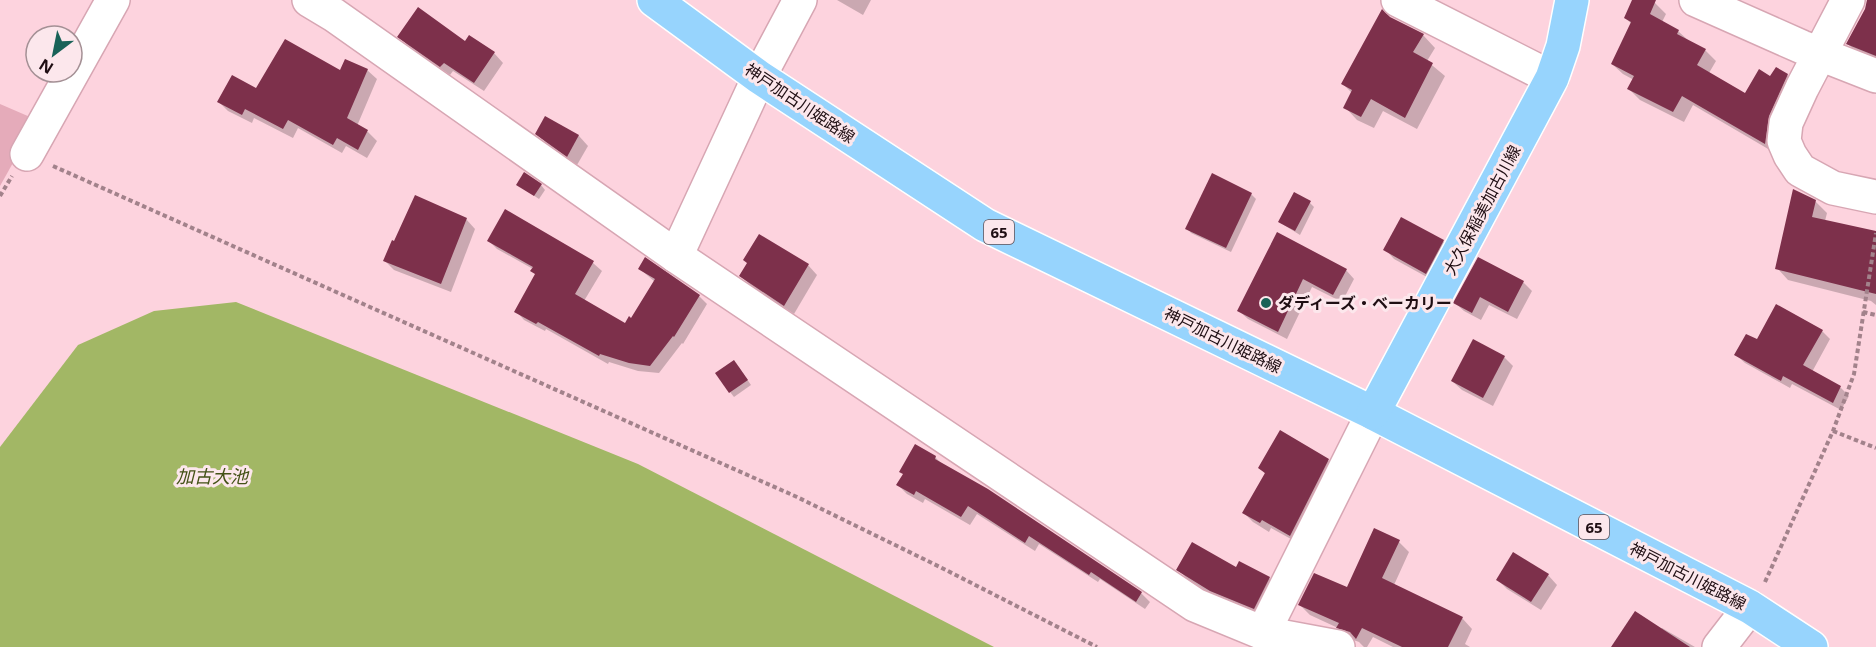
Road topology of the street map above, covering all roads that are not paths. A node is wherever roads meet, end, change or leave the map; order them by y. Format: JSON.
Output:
{"nodes":[{"id":1,"x":113,"y":0,"type":"edge"},
{"id":2,"x":309,"y":0,"type":"edge"},
{"id":3,"x":654,"y":0,"type":"edge"},
{"id":4,"x":800,"y":0,"type":"edge"},
{"id":5,"x":1398,"y":0,"type":"edge"},
{"id":6,"x":1572,"y":0,"type":"edge"},
{"id":7,"x":1696,"y":0,"type":"edge"},
{"id":8,"x":1848,"y":0,"type":"edge"},
{"id":9,"x":1819,"y":54,"type":"junction"},
{"id":10,"x":1876,"y":75,"type":"edge"},
{"id":11,"x":759,"y":77,"type":"junction"},
{"id":12,"x":1552,"y":78,"type":"junction"},
{"id":13,"x":27,"y":154,"type":"road end"},
{"id":14,"x":1876,"y":197,"type":"edge"},
{"id":15,"x":676,"y":256,"type":"junction"},
{"id":16,"x":1374,"y":413,"type":"junction"},
{"id":17,"x":1750,"y":608,"type":"junction"},
{"id":18,"x":1263,"y":633,"type":"junction"},
{"id":19,"x":1338,"y":647,"type":"edge"},
{"id":20,"x":1719,"y":647,"type":"edge"},
{"id":21,"x":1811,"y":647,"type":"edge"}],
"edges":[{"from":1,"to":13,"type":"street"},
{"from":2,"to":15,"type":"street"},
{"from":3,"to":11,"type":"main road","name":"神戸加古川姫路線","number":"65"},
{"from":4,"to":11,"type":"street"},
{"from":5,"to":12,"type":"street"},
{"from":6,"to":12,"type":"main road","name":"大久保稲美加古川線"},
{"from":7,"to":9,"type":"street"},
{"from":8,"to":9,"type":"street"},
{"from":9,"to":10,"type":"street"},
{"from":9,"to":14,"type":"street"},
{"from":11,"to":15,"type":"street"},
{"from":11,"to":16,"type":"main road","name":"神戸加古川姫路線","number":"65"},
{"from":12,"to":16,"type":"main road","name":"大久保稲美加古川線"},
{"from":15,"to":18,"type":"street"},
{"from":16,"to":17,"type":"main road","name":"神戸加古川姫路線","number":"65"},
{"from":16,"to":18,"type":"street"},
{"from":17,"to":20,"type":"street"},
{"from":17,"to":21,"type":"main road","name":"神戸加古川姫路線","number":"65"},
{"from":18,"to":19,"type":"street"}]}
